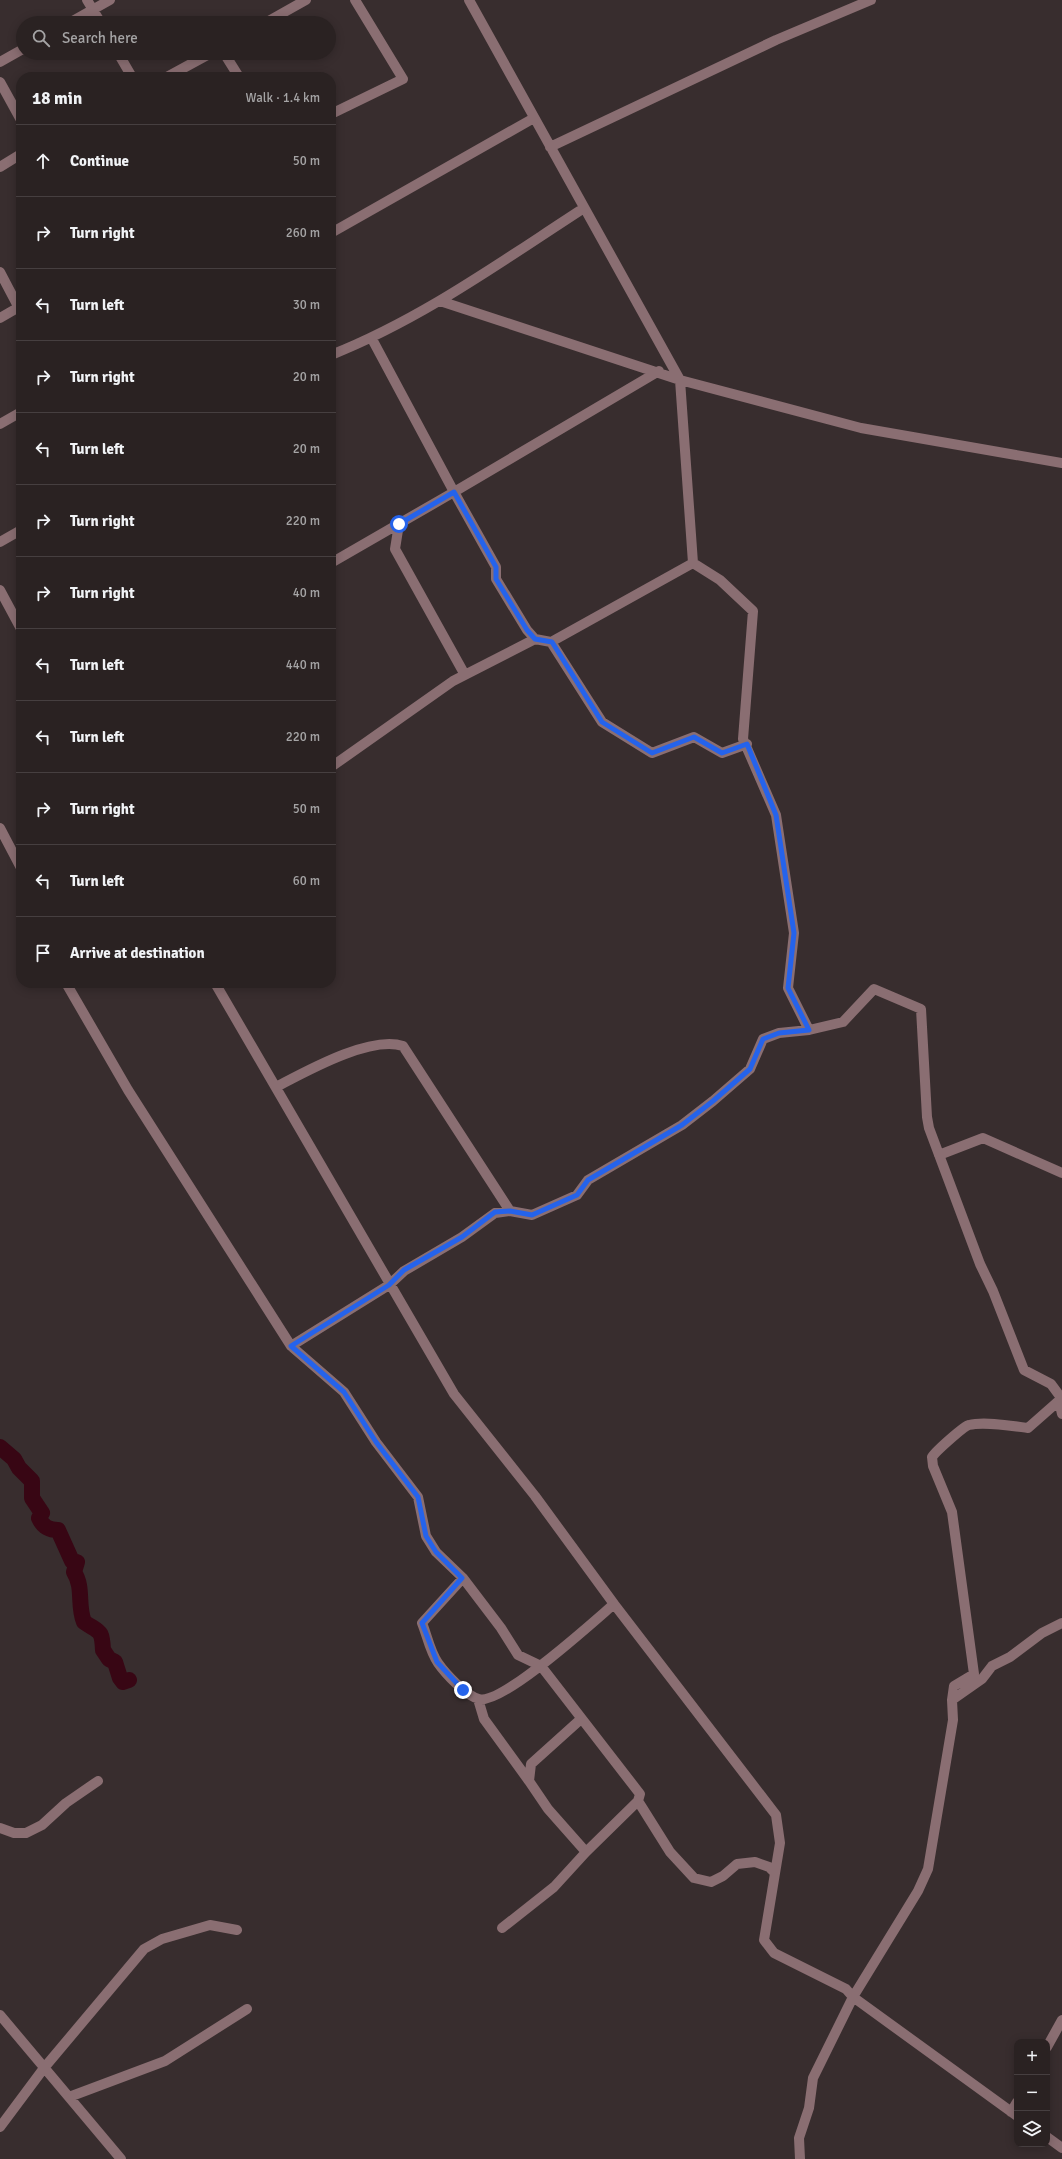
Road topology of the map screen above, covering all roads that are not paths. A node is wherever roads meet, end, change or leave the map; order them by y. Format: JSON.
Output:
{"nodes":[{"id":1,"x":87,"y":0,"type":"edge"},
{"id":2,"x":110,"y":0,"type":"edge"},
{"id":3,"x":306,"y":0,"type":"edge"},
{"id":4,"x":355,"y":0,"type":"edge"},
{"id":5,"x":469,"y":0,"type":"edge"},
{"id":6,"x":871,"y":0,"type":"edge"},
{"id":7,"x":93,"y":10,"type":"junction"},
{"id":8,"x":82,"y":16,"type":"edge"},
{"id":9,"x":97,"y":16,"type":"edge"},
{"id":10,"x":277,"y":16,"type":"edge"},
{"id":11,"x":16,"y":53,"type":"edge"},
{"id":12,"x":122,"y":60,"type":"edge"},
{"id":13,"x":198,"y":60,"type":"edge"},
{"id":14,"x":228,"y":60,"type":"edge"},
{"id":15,"x":0,"y":62,"type":"edge"},
{"id":16,"x":129,"y":72,"type":"edge"},
{"id":17,"x":177,"y":72,"type":"edge"},
{"id":18,"x":236,"y":72,"type":"edge"},
{"id":19,"x":0,"y":82,"type":"edge"},
{"id":20,"x":16,"y":111,"type":"edge"},
{"id":21,"x":336,"y":112,"type":"edge"},
{"id":22,"x":534,"y":118,"type":"junction"},
{"id":23,"x":550,"y":147,"type":"junction"},
{"id":24,"x":16,"y":157,"type":"edge"},
{"id":25,"x":0,"y":167,"type":"edge"},
{"id":26,"x":584,"y":208,"type":"junction"},
{"id":27,"x":336,"y":230,"type":"edge"},
{"id":28,"x":0,"y":272,"type":"edge"},
{"id":29,"x":440,"y":301,"type":"junction"},
{"id":30,"x":16,"y":302,"type":"edge"},
{"id":31,"x":16,"y":312,"type":"edge"},
{"id":32,"x":0,"y":318,"type":"edge"},
{"id":33,"x":372,"y":338,"type":"junction"},
{"id":34,"x":336,"y":353,"type":"edge"},
{"id":35,"x":671,"y":363,"type":"junction"},
{"id":36,"x":657,"y":372,"type":"junction"},
{"id":37,"x":680,"y":380,"type":"junction"},
{"id":38,"x":16,"y":415,"type":"edge"},
{"id":39,"x":0,"y":424,"type":"edge"},
{"id":40,"x":1062,"y":463,"type":"edge"},
{"id":41,"x":454,"y":492,"type":"junction"},
{"id":42,"x":399,"y":524,"type":"junction"},
{"id":43,"x":16,"y":533,"type":"edge"},
{"id":44,"x":0,"y":542,"type":"edge"},
{"id":45,"x":336,"y":560,"type":"edge"},
{"id":46,"x":693,"y":563,"type":"junction"},
{"id":47,"x":0,"y":590,"type":"edge"},
{"id":48,"x":16,"y":620,"type":"edge"},
{"id":49,"x":535,"y":639,"type":"junction"},
{"id":50,"x":552,"y":642,"type":"junction"},
{"id":51,"x":465,"y":675,"type":"junction"},
{"id":52,"x":747,"y":744,"type":"junction"},
{"id":53,"x":336,"y":763,"type":"edge"},
{"id":54,"x":0,"y":828,"type":"edge"},
{"id":55,"x":16,"y":858,"type":"edge"},
{"id":56,"x":69,"y":988,"type":"edge"},
{"id":57,"x":218,"y":988,"type":"edge"},
{"id":58,"x":809,"y":1030,"type":"junction"},
{"id":59,"x":276,"y":1087,"type":"junction"},
{"id":60,"x":939,"y":1155,"type":"junction"},
{"id":61,"x":1062,"y":1173,"type":"edge"},
{"id":62,"x":510,"y":1211,"type":"junction"},
{"id":63,"x":389,"y":1285,"type":"junction"},
{"id":64,"x":291,"y":1346,"type":"junction"},
{"id":65,"x":1061,"y":1399,"type":"edge"},
{"id":66,"x":1062,"y":1414,"type":"edge"},
{"id":67,"x":462,"y":1578,"type":"junction"},
{"id":68,"x":614,"y":1604,"type":"junction"},
{"id":69,"x":1062,"y":1623,"type":"edge"},
{"id":70,"x":541,"y":1666,"type":"junction"},
{"id":71,"x":478,"y":1699,"type":"junction"},
{"id":72,"x":952,"y":1700,"type":"junction"},
{"id":73,"x":581,"y":1719,"type":"junction"},
{"id":74,"x":98,"y":1781,"type":"dead end"},
{"id":75,"x":529,"y":1781,"type":"junction"},
{"id":76,"x":638,"y":1801,"type":"junction"},
{"id":77,"x":0,"y":1828,"type":"edge"},
{"id":78,"x":586,"y":1852,"type":"junction"},
{"id":79,"x":774,"y":1872,"type":"junction"},
{"id":80,"x":502,"y":1928,"type":"dead end"},
{"id":81,"x":238,"y":1930,"type":"dead end"},
{"id":82,"x":853,"y":1997,"type":"junction"},
{"id":83,"x":247,"y":2009,"type":"dead end"},
{"id":84,"x":0,"y":2015,"type":"edge"},
{"id":85,"x":1062,"y":2020,"type":"edge"},
{"id":86,"x":1050,"y":2042,"type":"edge"},
{"id":87,"x":44,"y":2068,"type":"junction"},
{"id":88,"x":69,"y":2097,"type":"junction"},
{"id":89,"x":1014,"y":2114,"type":"edge"},
{"id":90,"x":0,"y":2127,"type":"edge"},
{"id":91,"x":1050,"y":2139,"type":"edge"},
{"id":92,"x":1062,"y":2148,"type":"edge"},
{"id":93,"x":121,"y":2159,"type":"edge"},
{"id":94,"x":800,"y":2159,"type":"edge"}],
"edges":[{"from":1,"to":7,"type":"street"},
{"from":2,"to":7,"type":"street"},
{"from":3,"to":10,"type":"street"},
{"from":4,"to":21,"type":"street"},
{"from":5,"to":22,"type":"street"},
{"from":6,"to":23,"type":"street"},
{"from":7,"to":8,"type":"street"},
{"from":7,"to":9,"type":"street"},
{"from":11,"to":15,"type":"street"},
{"from":12,"to":16,"type":"street"},
{"from":13,"to":17,"type":"street"},
{"from":14,"to":18,"type":"street"},
{"from":19,"to":20,"type":"street"},
{"from":22,"to":23,"type":"street"},
{"from":22,"to":27,"type":"street"},
{"from":23,"to":26,"type":"street"},
{"from":24,"to":25,"type":"street"},
{"from":26,"to":29,"type":"street"},
{"from":26,"to":35,"type":"street"},
{"from":28,"to":30,"type":"street"},
{"from":29,"to":33,"type":"street"},
{"from":29,"to":36,"type":"street"},
{"from":31,"to":32,"type":"street"},
{"from":33,"to":34,"type":"street"},
{"from":33,"to":41,"type":"street"},
{"from":35,"to":36,"type":"street"},
{"from":35,"to":37,"type":"street"},
{"from":36,"to":37,"type":"street"},
{"from":36,"to":41,"type":"street"},
{"from":37,"to":40,"type":"street"},
{"from":37,"to":46,"type":"street"},
{"from":38,"to":39,"type":"street"},
{"from":41,"to":42,"type":"street"},
{"from":41,"to":49,"type":"street"},
{"from":42,"to":45,"type":"street"},
{"from":42,"to":51,"type":"street"},
{"from":43,"to":44,"type":"street"},
{"from":46,"to":50,"type":"street"},
{"from":46,"to":52,"type":"street"},
{"from":47,"to":48,"type":"street"},
{"from":49,"to":50,"type":"street"},
{"from":49,"to":51,"type":"street"},
{"from":50,"to":52,"type":"street"},
{"from":51,"to":53,"type":"street"},
{"from":52,"to":58,"type":"street"},
{"from":54,"to":55,"type":"street"},
{"from":56,"to":64,"type":"street"},
{"from":57,"to":59,"type":"street"},
{"from":58,"to":60,"type":"street"},
{"from":58,"to":62,"type":"street"},
{"from":59,"to":62,"type":"street"},
{"from":59,"to":63,"type":"street"},
{"from":60,"to":61,"type":"street"},
{"from":60,"to":65,"type":"street"},
{"from":62,"to":63,"type":"street"},
{"from":63,"to":64,"type":"street"},
{"from":63,"to":68,"type":"street"},
{"from":64,"to":67,"type":"street"},
{"from":65,"to":66,"type":"street"},
{"from":65,"to":72,"type":"street"},
{"from":67,"to":70,"type":"street"},
{"from":67,"to":71,"type":"street"},
{"from":68,"to":70,"type":"street"},
{"from":68,"to":79,"type":"street"},
{"from":69,"to":72,"type":"street"},
{"from":70,"to":71,"type":"street"},
{"from":70,"to":73,"type":"street"},
{"from":71,"to":75,"type":"street"},
{"from":72,"to":82,"type":"street"},
{"from":73,"to":75,"type":"street"},
{"from":73,"to":76,"type":"street"},
{"from":74,"to":77,"type":"street"},
{"from":75,"to":78,"type":"street"},
{"from":76,"to":78,"type":"street"},
{"from":76,"to":79,"type":"street"},
{"from":78,"to":80,"type":"street"},
{"from":79,"to":82,"type":"street"},
{"from":81,"to":87,"type":"street"},
{"from":82,"to":89,"type":"street"},
{"from":82,"to":94,"type":"street"},
{"from":83,"to":88,"type":"street"},
{"from":84,"to":87,"type":"street"},
{"from":85,"to":86,"type":"street"},
{"from":87,"to":88,"type":"street"},
{"from":87,"to":90,"type":"street"},
{"from":88,"to":93,"type":"street"},
{"from":91,"to":92,"type":"street"}]}
